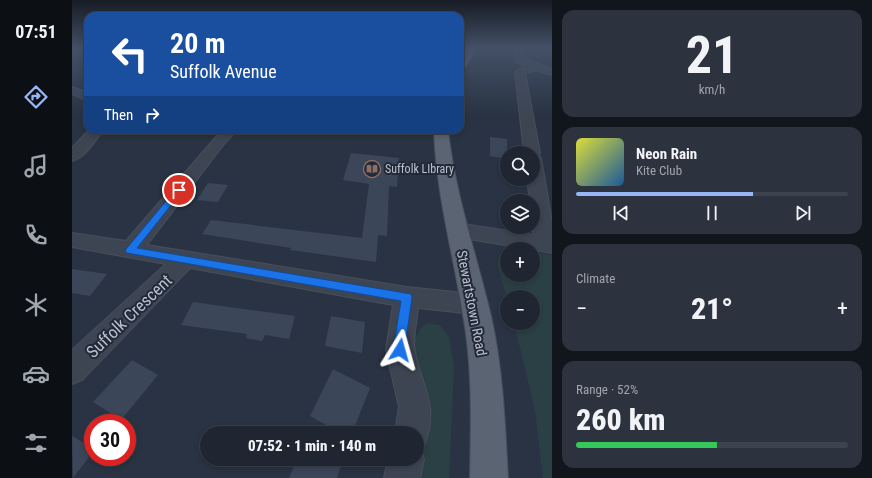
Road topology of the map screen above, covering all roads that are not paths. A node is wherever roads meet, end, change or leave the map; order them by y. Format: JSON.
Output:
{"nodes":[{"id":1,"x":524,"y":70,"type":"edge"},
{"id":2,"x":72,"y":90,"type":"edge"},
{"id":3,"x":84,"y":95,"type":"edge"},
{"id":4,"x":93,"y":134,"type":"edge"},
{"id":5,"x":226,"y":134,"type":"edge"},
{"id":6,"x":441,"y":134,"type":"edge"},
{"id":7,"x":531,"y":146,"type":"edge"},
{"id":8,"x":72,"y":156,"type":"edge"},
{"id":9,"x":538,"y":186,"type":"edge"},
{"id":10,"x":456,"y":230,"type":"junction"},
{"id":11,"x":72,"y":240,"type":"edge"},
{"id":12,"x":548,"y":244,"type":"edge"},
{"id":13,"x":130,"y":251,"type":"junction"},
{"id":14,"x":185,"y":260,"type":"junction"},
{"id":15,"x":407,"y":297,"type":"junction"},
{"id":16,"x":474,"y":304,"type":"junction"},
{"id":17,"x":72,"y":370,"type":"edge"},
{"id":18,"x":413,"y":426,"type":"edge"},
{"id":19,"x":405,"y":466,"type":"edge"},
{"id":20,"x":402,"y":478,"type":"edge"},
{"id":21,"x":489,"y":478,"type":"edge"}],
"edges":[{"from":1,"to":7,"type":"street"},
{"from":2,"to":3,"type":"street"},
{"from":4,"to":8,"type":"street"},
{"from":5,"to":13,"type":"street"},
{"from":6,"to":10,"type":"main road","name":"Stewartstown Road"},
{"from":9,"to":12,"type":"street"},
{"from":10,"to":12,"type":"street"},
{"from":10,"to":16,"type":"main road","name":"Stewartstown Road"},
{"from":11,"to":13,"type":"street"},
{"from":13,"to":14,"type":"street"},
{"from":14,"to":15,"type":"street"},
{"from":14,"to":17,"type":"street","name":"Suffolk Crescent"},
{"from":15,"to":16,"type":"street"},
{"from":15,"to":18,"type":"street"},
{"from":16,"to":21,"type":"main road","name":"Stewartstown Road"},
{"from":19,"to":20,"type":"street"}]}
